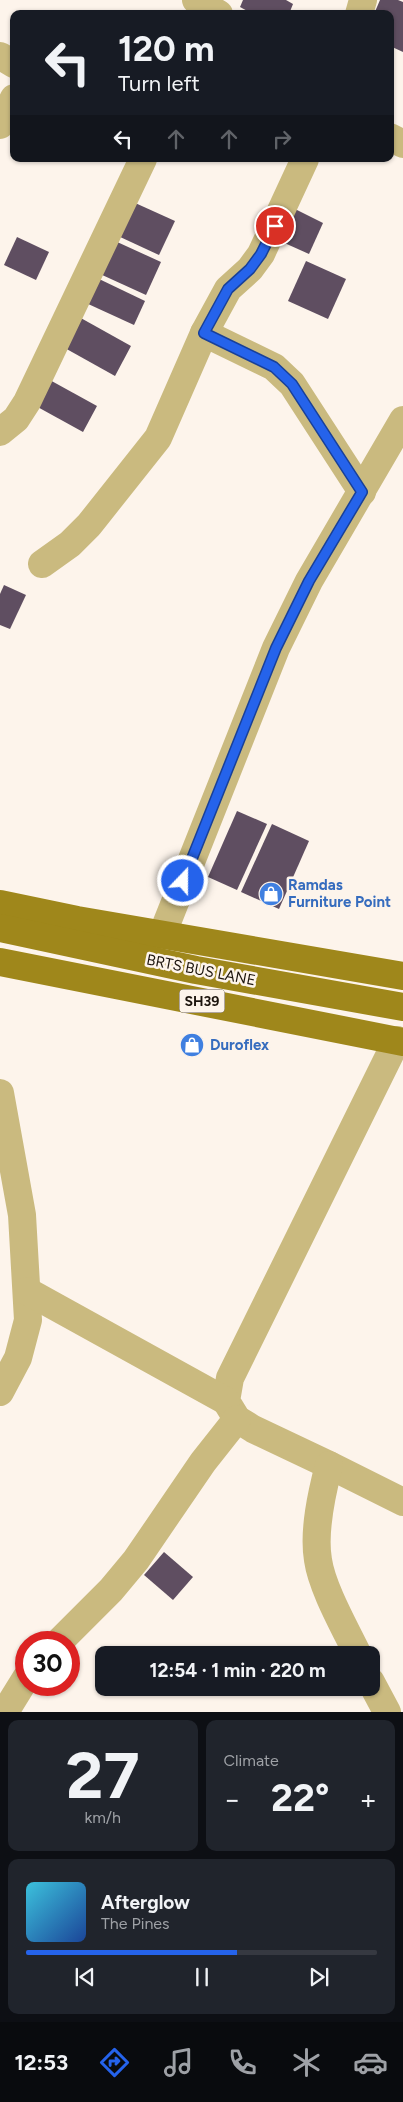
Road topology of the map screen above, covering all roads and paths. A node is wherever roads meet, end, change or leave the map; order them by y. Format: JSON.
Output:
{"nodes":[{"id":1,"x":196,"y":0,"type":"edge"},
{"id":2,"x":213,"y":10,"type":"edge"},
{"id":3,"x":10,"y":106,"type":"edge"},
{"id":4,"x":0,"y":125,"type":"edge"},
{"id":5,"x":142,"y":162,"type":"edge"},
{"id":6,"x":304,"y":162,"type":"edge"},
{"id":7,"x":204,"y":333,"type":"junction"},
{"id":8,"x":403,"y":420,"type":"edge"},
{"id":9,"x":0,"y":432,"type":"edge"},
{"id":10,"x":362,"y":492,"type":"junction"},
{"id":11,"x":42,"y":564,"type":"dead end"},
{"id":12,"x":0,"y":904,"type":"edge"},
{"id":13,"x":0,"y":928,"type":"edge"},
{"id":14,"x":162,"y":935,"type":"junction"},
{"id":15,"x":0,"y":962,"type":"edge"},
{"id":16,"x":403,"y":976,"type":"edge"},
{"id":17,"x":403,"y":1007,"type":"edge"},
{"id":18,"x":400,"y":1041,"type":"edge"},
{"id":19,"x":0,"y":1093,"type":"edge"},
{"id":20,"x":11,"y":1209,"type":"edge"},
{"id":21,"x":27,"y":1291,"type":"junction"},
{"id":22,"x":0,"y":1392,"type":"edge"},
{"id":23,"x":231,"y":1410,"type":"junction"},
{"id":24,"x":329,"y":1465,"type":"junction"},
{"id":25,"x":403,"y":1502,"type":"edge"},
{"id":26,"x":70,"y":1631,"type":"edge"},
{"id":27,"x":354,"y":1646,"type":"edge"},
{"id":28,"x":15,"y":1696,"type":"edge"},
{"id":29,"x":378,"y":1696,"type":"edge"},
{"id":30,"x":5,"y":1712,"type":"edge"},
{"id":31,"x":387,"y":1712,"type":"edge"}],
"edges":[{"from":1,"to":2,"type":"street"},
{"from":3,"to":4,"type":"street"},
{"from":5,"to":9,"type":"street"},
{"from":6,"to":7,"type":"street"},
{"from":7,"to":10,"type":"street"},
{"from":7,"to":11,"type":"street"},
{"from":8,"to":10,"type":"street"},
{"from":10,"to":14,"type":"street"},
{"from":12,"to":14,"type":"main road"},
{"from":13,"to":17,"type":"main road","name":"BRTS BUS LANE"},
{"from":14,"to":16,"type":"main road"},
{"from":15,"to":18,"type":"main road","number":"SH39"},
{"from":18,"to":23,"type":"street"},
{"from":19,"to":20,"type":"street"},
{"from":20,"to":21,"type":"street"},
{"from":21,"to":22,"type":"street"},
{"from":21,"to":23,"type":"street"},
{"from":23,"to":24,"type":"street"},
{"from":23,"to":26,"type":"street"},
{"from":24,"to":25,"type":"street"},
{"from":24,"to":27,"type":"street"},
{"from":28,"to":30,"type":"street"},
{"from":29,"to":31,"type":"street"}]}
